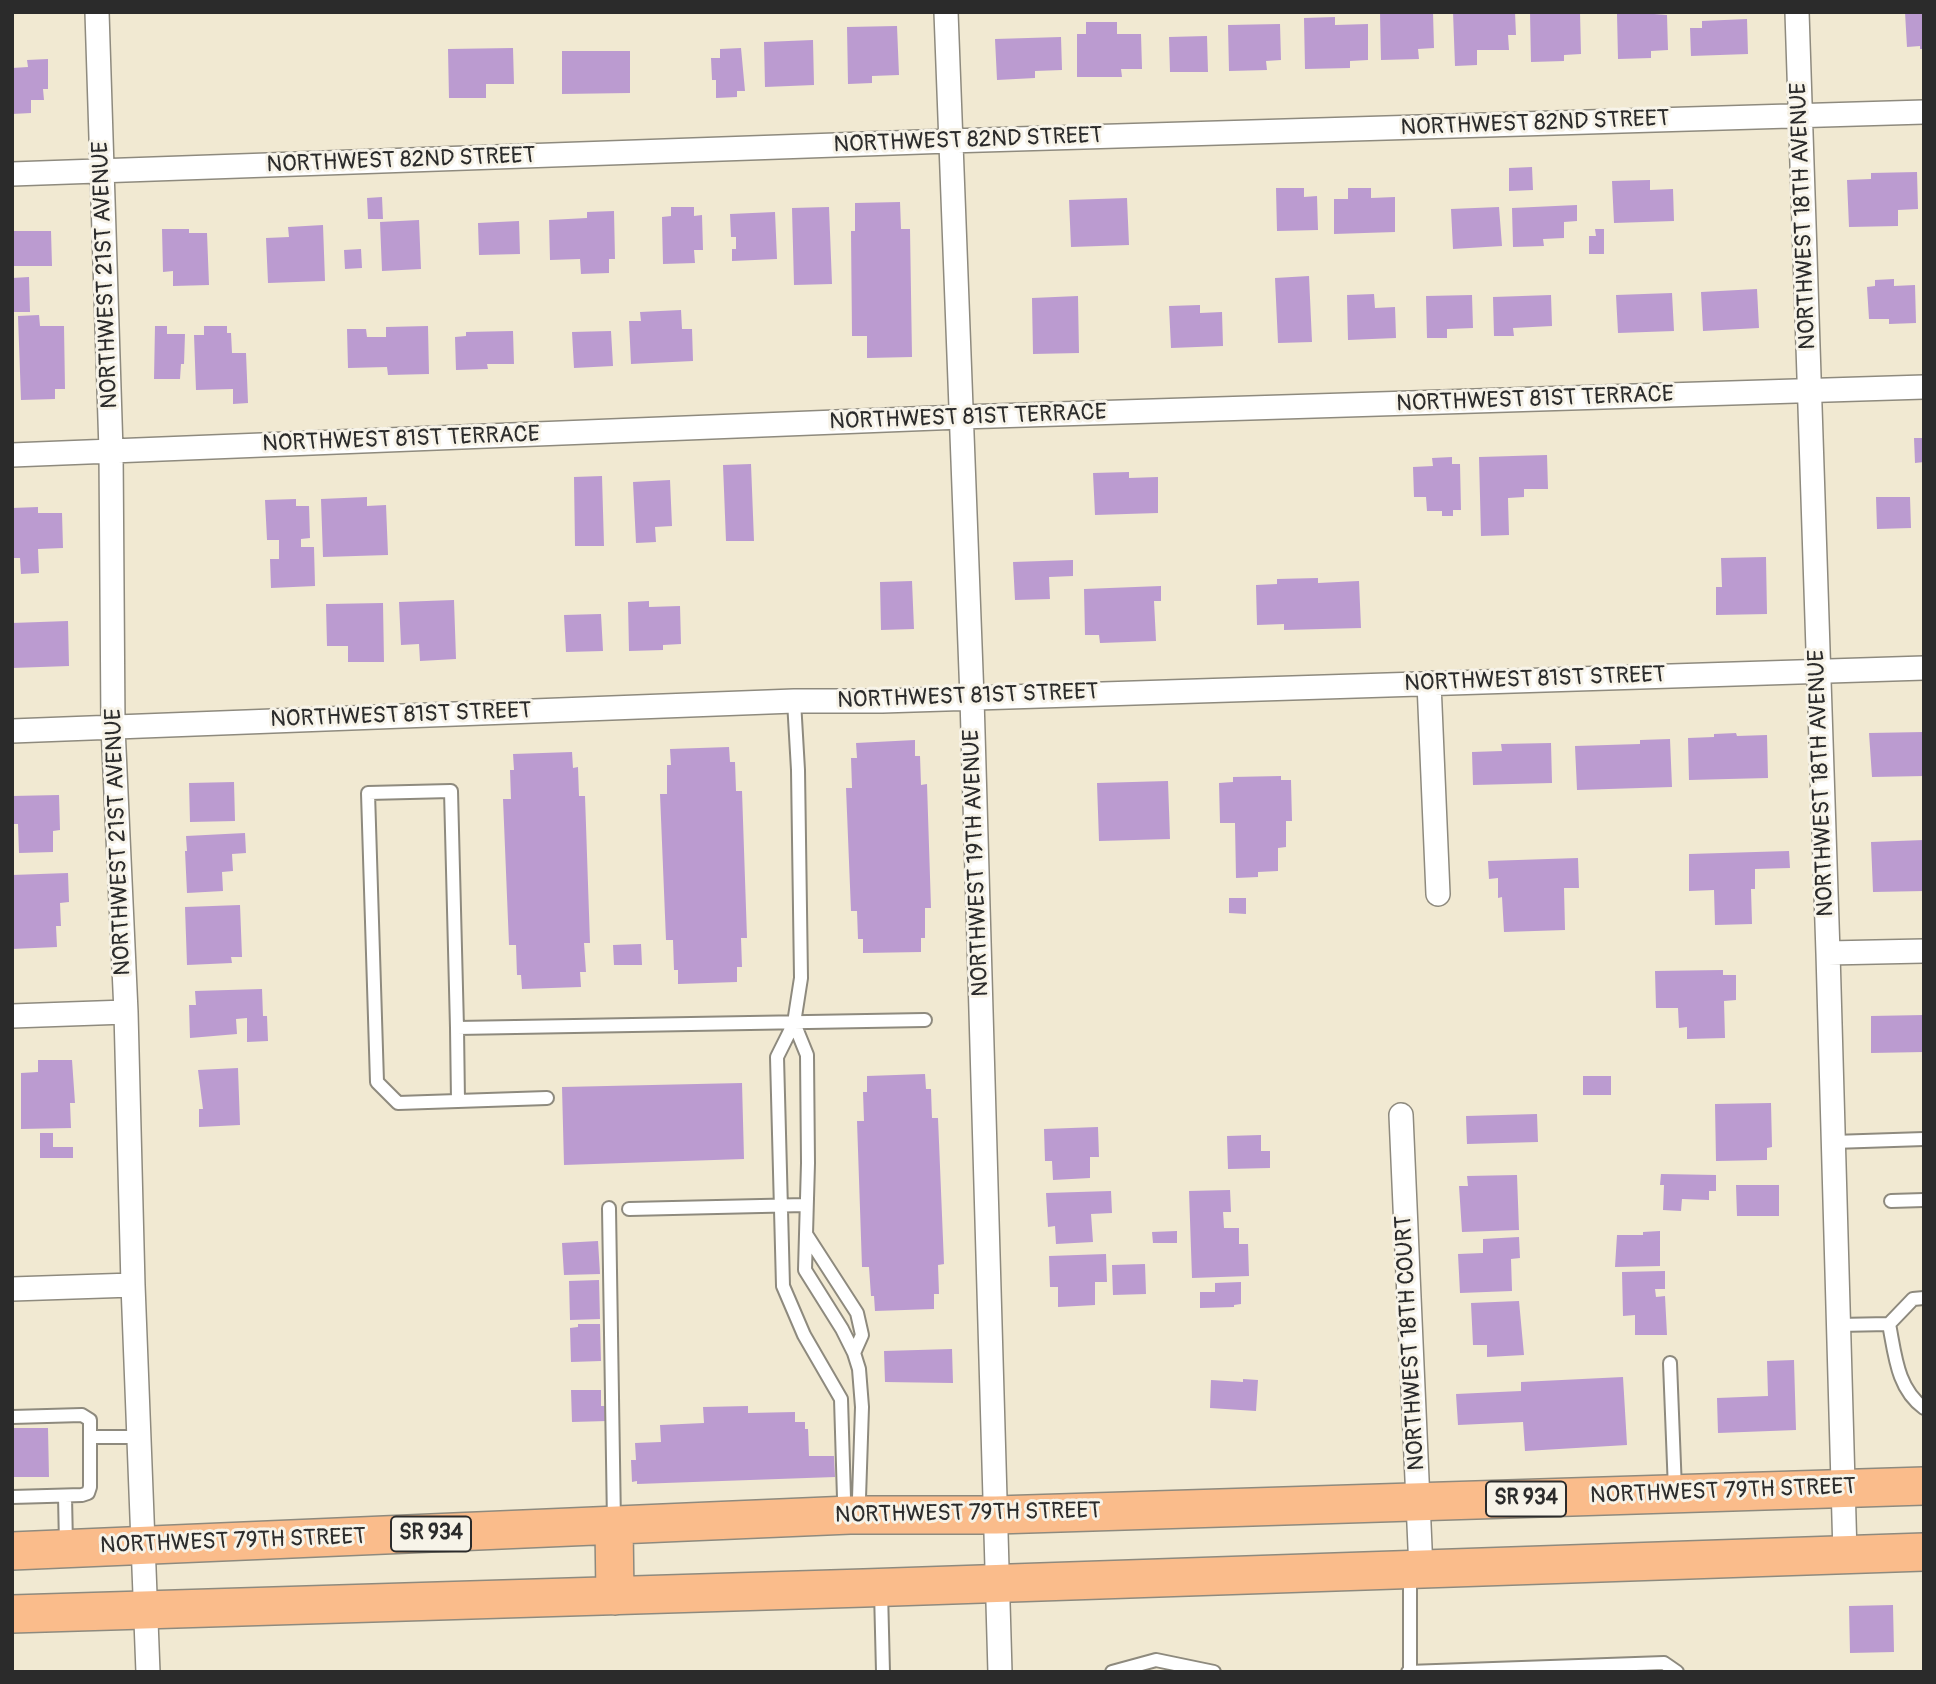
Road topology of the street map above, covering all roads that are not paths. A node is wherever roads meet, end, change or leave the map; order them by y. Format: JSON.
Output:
{"nodes":[{"id":1,"x":97,"y":12,"type":"edge"},
{"id":2,"x":946,"y":12,"type":"edge"},
{"id":3,"x":1797,"y":12,"type":"edge"},
{"id":4,"x":1924,"y":111,"type":"edge"},
{"id":5,"x":1801,"y":117,"type":"junction"},
{"id":6,"x":949,"y":141,"type":"junction"},
{"id":7,"x":104,"y":171,"type":"junction"},
{"id":8,"x":12,"y":174,"type":"edge"},
{"id":9,"x":1924,"y":387,"type":"edge"},
{"id":10,"x":1810,"y":392,"type":"junction"},
{"id":11,"x":961,"y":417,"type":"junction"},
{"id":12,"x":111,"y":451,"type":"junction"},
{"id":13,"x":12,"y":455,"type":"edge"},
{"id":14,"x":1924,"y":668,"type":"edge"},
{"id":15,"x":1817,"y":673,"type":"junction"},
{"id":16,"x":1429,"y":683,"type":"junction"},
{"id":17,"x":972,"y":698,"type":"junction"},
{"id":18,"x":794,"y":701,"type":"junction"},
{"id":19,"x":113,"y":727,"type":"junction"},
{"id":20,"x":12,"y":732,"type":"edge"},
{"id":21,"x":1438,"y":894,"type":"dead end"},
{"id":22,"x":1924,"y":951,"type":"edge"},
{"id":23,"x":1828,"y":953,"type":"junction"},
{"id":24,"x":126,"y":1012,"type":"junction"},
{"id":25,"x":12,"y":1016,"type":"edge"},
{"id":26,"x":925,"y":1020,"type":"dead end"},
{"id":27,"x":794,"y":1023,"type":"junction"},
{"id":28,"x":457,"y":1028,"type":"junction"},
{"id":29,"x":547,"y":1098,"type":"dead end"},
{"id":30,"x":458,"y":1101,"type":"junction"},
{"id":31,"x":1401,"y":1115,"type":"dead end"},
{"id":32,"x":1924,"y":1139,"type":"edge"},
{"id":33,"x":1833,"y":1142,"type":"junction"},
{"id":34,"x":1924,"y":1200,"type":"edge"},
{"id":35,"x":1891,"y":1201,"type":"dead end"},
{"id":36,"x":780,"y":1205,"type":"junction"},
{"id":37,"x":806,"y":1205,"type":"junction"},
{"id":38,"x":609,"y":1208,"type":"dead end"},
{"id":39,"x":629,"y":1209,"type":"dead end"},
{"id":40,"x":805,"y":1233,"type":"junction"},
{"id":41,"x":133,"y":1285,"type":"junction"},
{"id":42,"x":12,"y":1289,"type":"edge"},
{"id":43,"x":1924,"y":1298,"type":"edge"},
{"id":44,"x":1889,"y":1324,"type":"junction"},
{"id":45,"x":1838,"y":1325,"type":"junction"},
{"id":46,"x":854,"y":1353,"type":"junction"},
{"id":47,"x":1670,"y":1363,"type":"dead end"},
{"id":48,"x":1924,"y":1408,"type":"edge"},
{"id":49,"x":12,"y":1417,"type":"edge"},
{"id":50,"x":90,"y":1437,"type":"junction"},
{"id":51,"x":139,"y":1437,"type":"junction"},
{"id":52,"x":1924,"y":1486,"type":"edge"},
{"id":53,"x":1843,"y":1488,"type":"junction"},
{"id":54,"x":1675,"y":1494,"type":"junction"},
{"id":55,"x":65,"y":1496,"type":"junction"},
{"id":56,"x":12,"y":1497,"type":"edge"},
{"id":57,"x":1418,"y":1503,"type":"junction"},
{"id":58,"x":850,"y":1515,"type":"junction"},
{"id":59,"x":996,"y":1515,"type":"junction"},
{"id":60,"x":614,"y":1526,"type":"junction"},
{"id":61,"x":144,"y":1546,"type":"junction"},
{"id":62,"x":66,"y":1549,"type":"junction"},
{"id":63,"x":12,"y":1551,"type":"edge"},
{"id":64,"x":1924,"y":1552,"type":"edge"},
{"id":65,"x":1844,"y":1554,"type":"junction"},
{"id":66,"x":1416,"y":1570,"type":"junction"},
{"id":67,"x":998,"y":1584,"type":"junction"},
{"id":68,"x":881,"y":1588,"type":"junction"},
{"id":69,"x":615,"y":1596,"type":"junction"},
{"id":70,"x":146,"y":1611,"type":"junction"},
{"id":71,"x":12,"y":1614,"type":"edge"},
{"id":72,"x":148,"y":1672,"type":"edge"},
{"id":73,"x":883,"y":1672,"type":"edge"},
{"id":74,"x":1000,"y":1672,"type":"edge"},
{"id":75,"x":1112,"y":1672,"type":"edge"},
{"id":76,"x":1214,"y":1672,"type":"edge"},
{"id":77,"x":1409,"y":1672,"type":"edge"},
{"id":78,"x":1677,"y":1672,"type":"edge"}],
"edges":[{"from":1,"to":7,"type":"street","name":"NORTHWEST 21ST AVENUE"},
{"from":2,"to":6,"type":"street","name":"NORTHWEST 19TH AVENUE"},
{"from":3,"to":5,"type":"street","name":"NORTHWEST 18TH AVENUE"},
{"from":4,"to":5,"type":"street","name":"NORTHWEST 82ND STREET"},
{"from":5,"to":6,"type":"street","name":"NORTHWEST 82ND STREET"},
{"from":5,"to":10,"type":"street","name":"NORTHWEST 18TH AVENUE"},
{"from":6,"to":7,"type":"street","name":"NORTHWEST 82ND STREET"},
{"from":6,"to":11,"type":"street","name":"NORTHWEST 19TH AVENUE"},
{"from":7,"to":8,"type":"street","name":"NORTHWEST 82ND STREET"},
{"from":7,"to":12,"type":"street","name":"NORTHWEST 21ST AVENUE"},
{"from":9,"to":10,"type":"street","name":"NORTHWEST 81ST TERRACE"},
{"from":10,"to":11,"type":"street","name":"NORTHWEST 81ST TERRACE"},
{"from":10,"to":15,"type":"street","name":"NORTHWEST 18TH AVENUE"},
{"from":11,"to":12,"type":"street","name":"NORTHWEST 81ST TERRACE"},
{"from":11,"to":17,"type":"street","name":"NORTHWEST 19TH AVENUE"},
{"from":12,"to":13,"type":"street","name":"NORTHWEST 81ST TERRACE"},
{"from":12,"to":19,"type":"street","name":"NORTHWEST 21ST AVENUE"},
{"from":14,"to":15,"type":"street","name":"NORTHWEST 81ST STREET"},
{"from":15,"to":16,"type":"street","name":"NORTHWEST 81ST STREET"},
{"from":15,"to":23,"type":"street","name":"NORTHWEST 18TH AVENUE"},
{"from":16,"to":17,"type":"street","name":"NORTHWEST 81ST STREET"},
{"from":16,"to":21,"type":"street"},
{"from":17,"to":18,"type":"street","name":"NORTHWEST 81ST STREET"},
{"from":17,"to":59,"type":"street","name":"NORTHWEST 19TH AVENUE"},
{"from":18,"to":19,"type":"street","name":"NORTHWEST 81ST STREET"},
{"from":18,"to":27,"type":"lane"},
{"from":19,"to":20,"type":"street","name":"NORTHWEST 81ST STREET"},
{"from":19,"to":24,"type":"street","name":"NORTHWEST 21ST AVENUE"},
{"from":22,"to":23,"type":"street"},
{"from":23,"to":33,"type":"street","name":"NORTHWEST 18TH AVENUE"},
{"from":24,"to":25,"type":"street"},
{"from":24,"to":41,"type":"street","name":"NORTHWEST 21ST AVENUE"},
{"from":26,"to":27,"type":"lane"},
{"from":27,"to":28,"type":"lane"},
{"from":27,"to":36,"type":"lane"},
{"from":27,"to":37,"type":"lane"},
{"from":28,"to":30,"type":"lane"},
{"from":28,"to":30,"type":"lane"},
{"from":29,"to":30,"type":"lane"},
{"from":31,"to":57,"type":"street","name":"NORTHWEST 18TH COURT"},
{"from":32,"to":33,"type":"lane"},
{"from":33,"to":45,"type":"street","name":"NORTHWEST 18TH AVENUE"},
{"from":34,"to":35,"type":"lane"},
{"from":36,"to":37,"type":"lane"},
{"from":36,"to":39,"type":"lane"},
{"from":36,"to":58,"type":"lane"},
{"from":37,"to":40,"type":"lane"},
{"from":38,"to":60,"type":"lane"},
{"from":40,"to":46,"type":"lane"},
{"from":40,"to":46,"type":"lane"},
{"from":41,"to":42,"type":"street"},
{"from":41,"to":51,"type":"street","name":"NORTHWEST 21ST AVENUE"},
{"from":43,"to":44,"type":"lane"},
{"from":44,"to":45,"type":"lane"},
{"from":44,"to":48,"type":"lane"},
{"from":45,"to":53,"type":"street","name":"NORTHWEST 18TH AVENUE"},
{"from":46,"to":58,"type":"lane"},
{"from":47,"to":54,"type":"lane"},
{"from":49,"to":50,"type":"lane"},
{"from":50,"to":51,"type":"lane"},
{"from":50,"to":55,"type":"lane"},
{"from":51,"to":61,"type":"street","name":"NORTHWEST 21ST AVENUE"},
{"from":52,"to":53,"type":"main road","name":"NORTHWEST 79TH STREET","number":"SR 934"},
{"from":53,"to":54,"type":"main road","name":"NORTHWEST 79TH STREET","number":"SR 934"},
{"from":53,"to":65,"type":"street","name":"NORTHWEST 18TH AVENUE"},
{"from":54,"to":57,"type":"main road","name":"NORTHWEST 79TH STREET","number":"SR 934"},
{"from":55,"to":56,"type":"lane"},
{"from":55,"to":62,"type":"lane"},
{"from":57,"to":59,"type":"main road","name":"NORTHWEST 79TH STREET","number":"SR 934"},
{"from":57,"to":66,"type":"street","name":"NORTHWEST 18TH COURT"},
{"from":58,"to":59,"type":"main road","name":"NORTHWEST 79TH STREET","number":"SR 934"},
{"from":58,"to":60,"type":"main road","name":"NORTHWEST 79TH STREET","number":"SR 934"},
{"from":59,"to":67,"type":"street","name":"NORTHWEST 19TH AVENUE"},
{"from":60,"to":61,"type":"main road","name":"NORTHWEST 79TH STREET","number":"SR 934"},
{"from":60,"to":69,"type":"main road"},
{"from":61,"to":62,"type":"main road","name":"NORTHWEST 79TH STREET","number":"SR 934"},
{"from":61,"to":70,"type":"street","name":"NORTHWEST 21ST AVENUE"},
{"from":62,"to":63,"type":"main road","name":"NORTHWEST 79TH STREET","number":"SR 934"},
{"from":64,"to":65,"type":"main road"},
{"from":65,"to":66,"type":"main road"},
{"from":66,"to":67,"type":"main road"},
{"from":66,"to":77,"type":"lane"},
{"from":67,"to":68,"type":"main road"},
{"from":67,"to":74,"type":"street","name":"NORTHWEST 19TH AVENUE"},
{"from":68,"to":69,"type":"main road"},
{"from":68,"to":73,"type":"lane"},
{"from":69,"to":70,"type":"main road"},
{"from":70,"to":71,"type":"main road"},
{"from":70,"to":72,"type":"street","name":"NORTHWEST 21ST AVENUE"},
{"from":75,"to":76,"type":"lane"},
{"from":77,"to":78,"type":"lane"}]}
